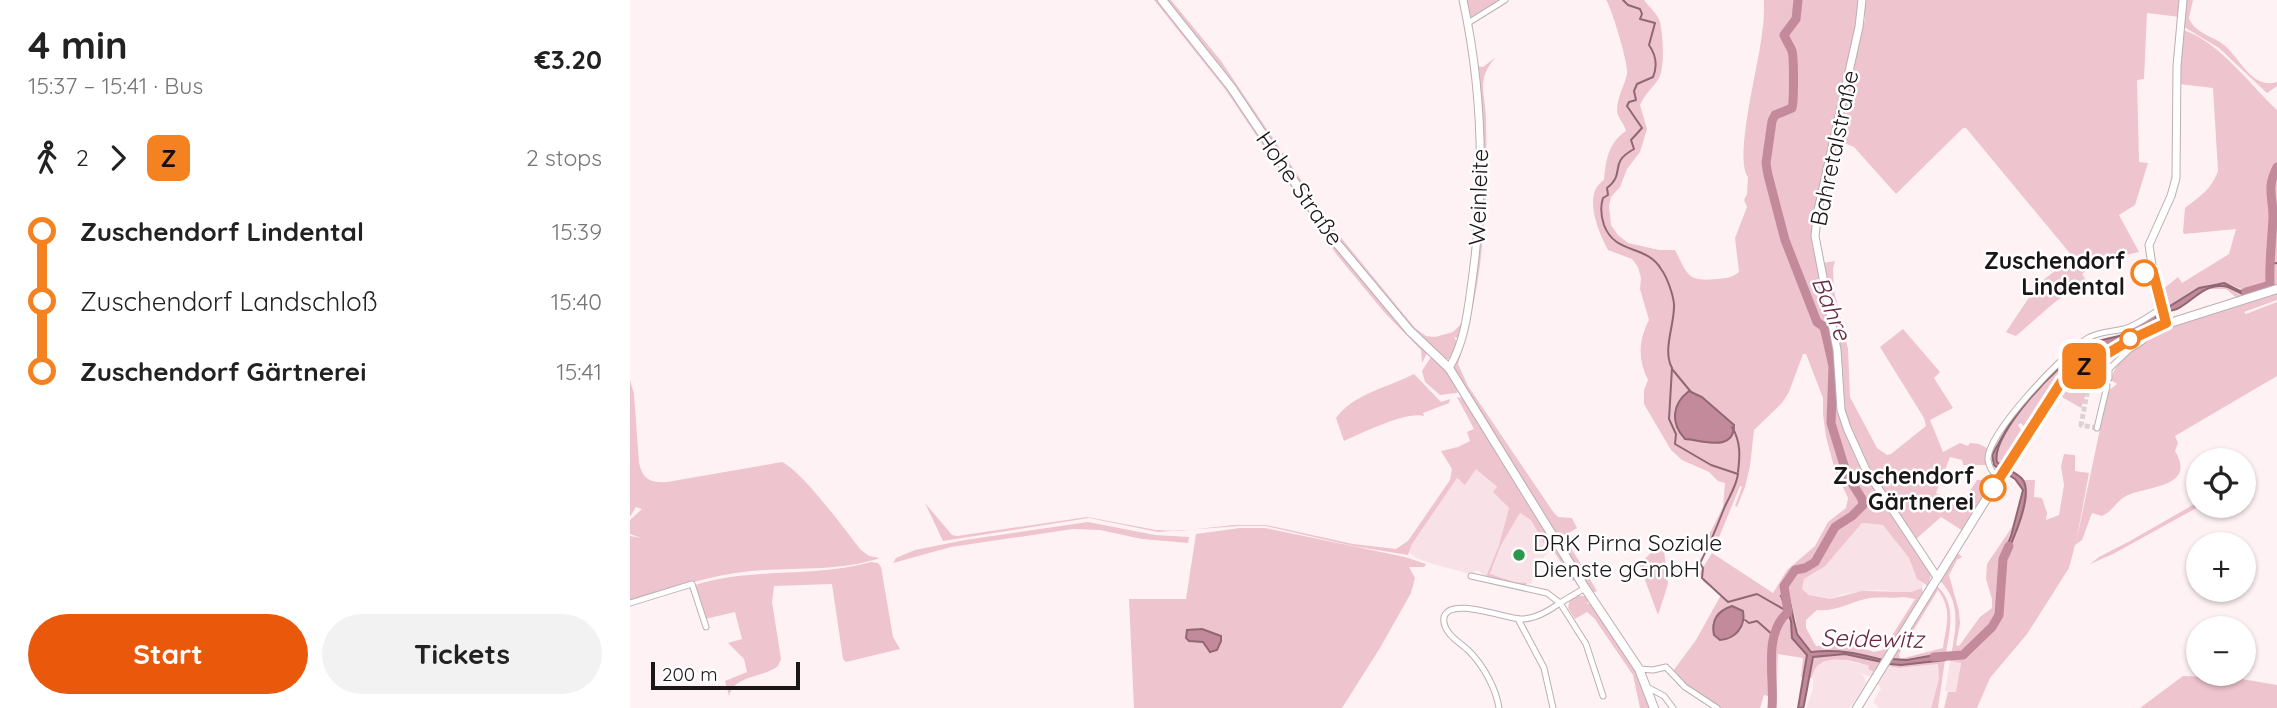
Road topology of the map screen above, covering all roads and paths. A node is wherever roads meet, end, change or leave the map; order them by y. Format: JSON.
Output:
{"nodes":[{"id":1,"x":1162,"y":0,"type":"edge"},
{"id":2,"x":1463,"y":0,"type":"edge"},
{"id":3,"x":1505,"y":0,"type":"edge"},
{"id":4,"x":1862,"y":0,"type":"edge"},
{"id":5,"x":2183,"y":3,"type":"edge"},
{"id":6,"x":1468,"y":23,"type":"junction"},
{"id":7,"x":2277,"y":289,"type":"edge"},
{"id":8,"x":2163,"y":314,"type":"junction"},
{"id":9,"x":2141,"y":334,"type":"junction"},
{"id":10,"x":1448,"y":368,"type":"junction"},
{"id":11,"x":2109,"y":369,"type":"junction"},
{"id":12,"x":2100,"y":375,"type":"tunnel mouth"},
{"id":13,"x":2109,"y":379,"type":"tunnel mouth"},
{"id":14,"x":2108,"y":386,"type":"dead end"},
{"id":15,"x":2097,"y":428,"type":"dead end"},
{"id":16,"x":2003,"y":473,"type":"junction"},
{"id":17,"x":1471,"y":576,"type":"dead end"},
{"id":18,"x":1937,"y":576,"type":"junction"},
{"id":19,"x":1585,"y":588,"type":"junction"},
{"id":20,"x":630,"y":603,"type":"edge"},
{"id":21,"x":1560,"y":603,"type":"junction"},
{"id":22,"x":1518,"y":619,"type":"junction"},
{"id":23,"x":706,"y":627,"type":"dead end"},
{"id":24,"x":1639,"y":669,"type":"junction"},
{"id":25,"x":1647,"y":687,"type":"junction"},
{"id":26,"x":1603,"y":696,"type":"dead end"},
{"id":27,"x":1499,"y":708,"type":"edge"},
{"id":28,"x":1553,"y":708,"type":"edge"},
{"id":29,"x":1654,"y":708,"type":"edge"},
{"id":30,"x":1673,"y":708,"type":"edge"},
{"id":31,"x":1717,"y":708,"type":"edge"},
{"id":32,"x":1857,"y":708,"type":"edge"}],
"edges":[{"from":1,"to":10,"type":"main road","name":"Hohe Straße"},
{"from":2,"to":6,"type":"street","name":"Weinleite"},
{"from":3,"to":6,"type":"street"},
{"from":4,"to":18,"type":"street","name":"Bahretalstraße"},
{"from":5,"to":8,"type":"street"},
{"from":6,"to":10,"type":"street","name":"Weinleite"},
{"from":7,"to":8,"type":"main road"},
{"from":8,"to":9,"type":"main road"},
{"from":8,"to":16,"type":"street"},
{"from":9,"to":11,"type":"street"},
{"from":9,"to":16,"type":"main road"},
{"from":10,"to":19,"type":"main road","name":"Hohe Straße"},
{"from":11,"to":12,"type":"street"},
{"from":11,"to":13,"type":"street"},
{"from":14,"to":15,"type":"street"},
{"from":16,"to":18,"type":"main road"},
{"from":17,"to":21,"type":"street"},
{"from":18,"to":32,"type":"main road"},
{"from":19,"to":21,"type":"street"},
{"from":19,"to":24,"type":"main road","name":"Hohe Straße"},
{"from":20,"to":23,"type":"street"},
{"from":21,"to":22,"type":"street"},
{"from":21,"to":26,"type":"street"},
{"from":22,"to":27,"type":"street"},
{"from":22,"to":28,"type":"street"},
{"from":24,"to":25,"type":"main road","name":"Hohe Straße"},
{"from":24,"to":31,"type":"street"},
{"from":25,"to":29,"type":"main road","name":"Hohe Straße"},
{"from":25,"to":30,"type":"street"}]}
